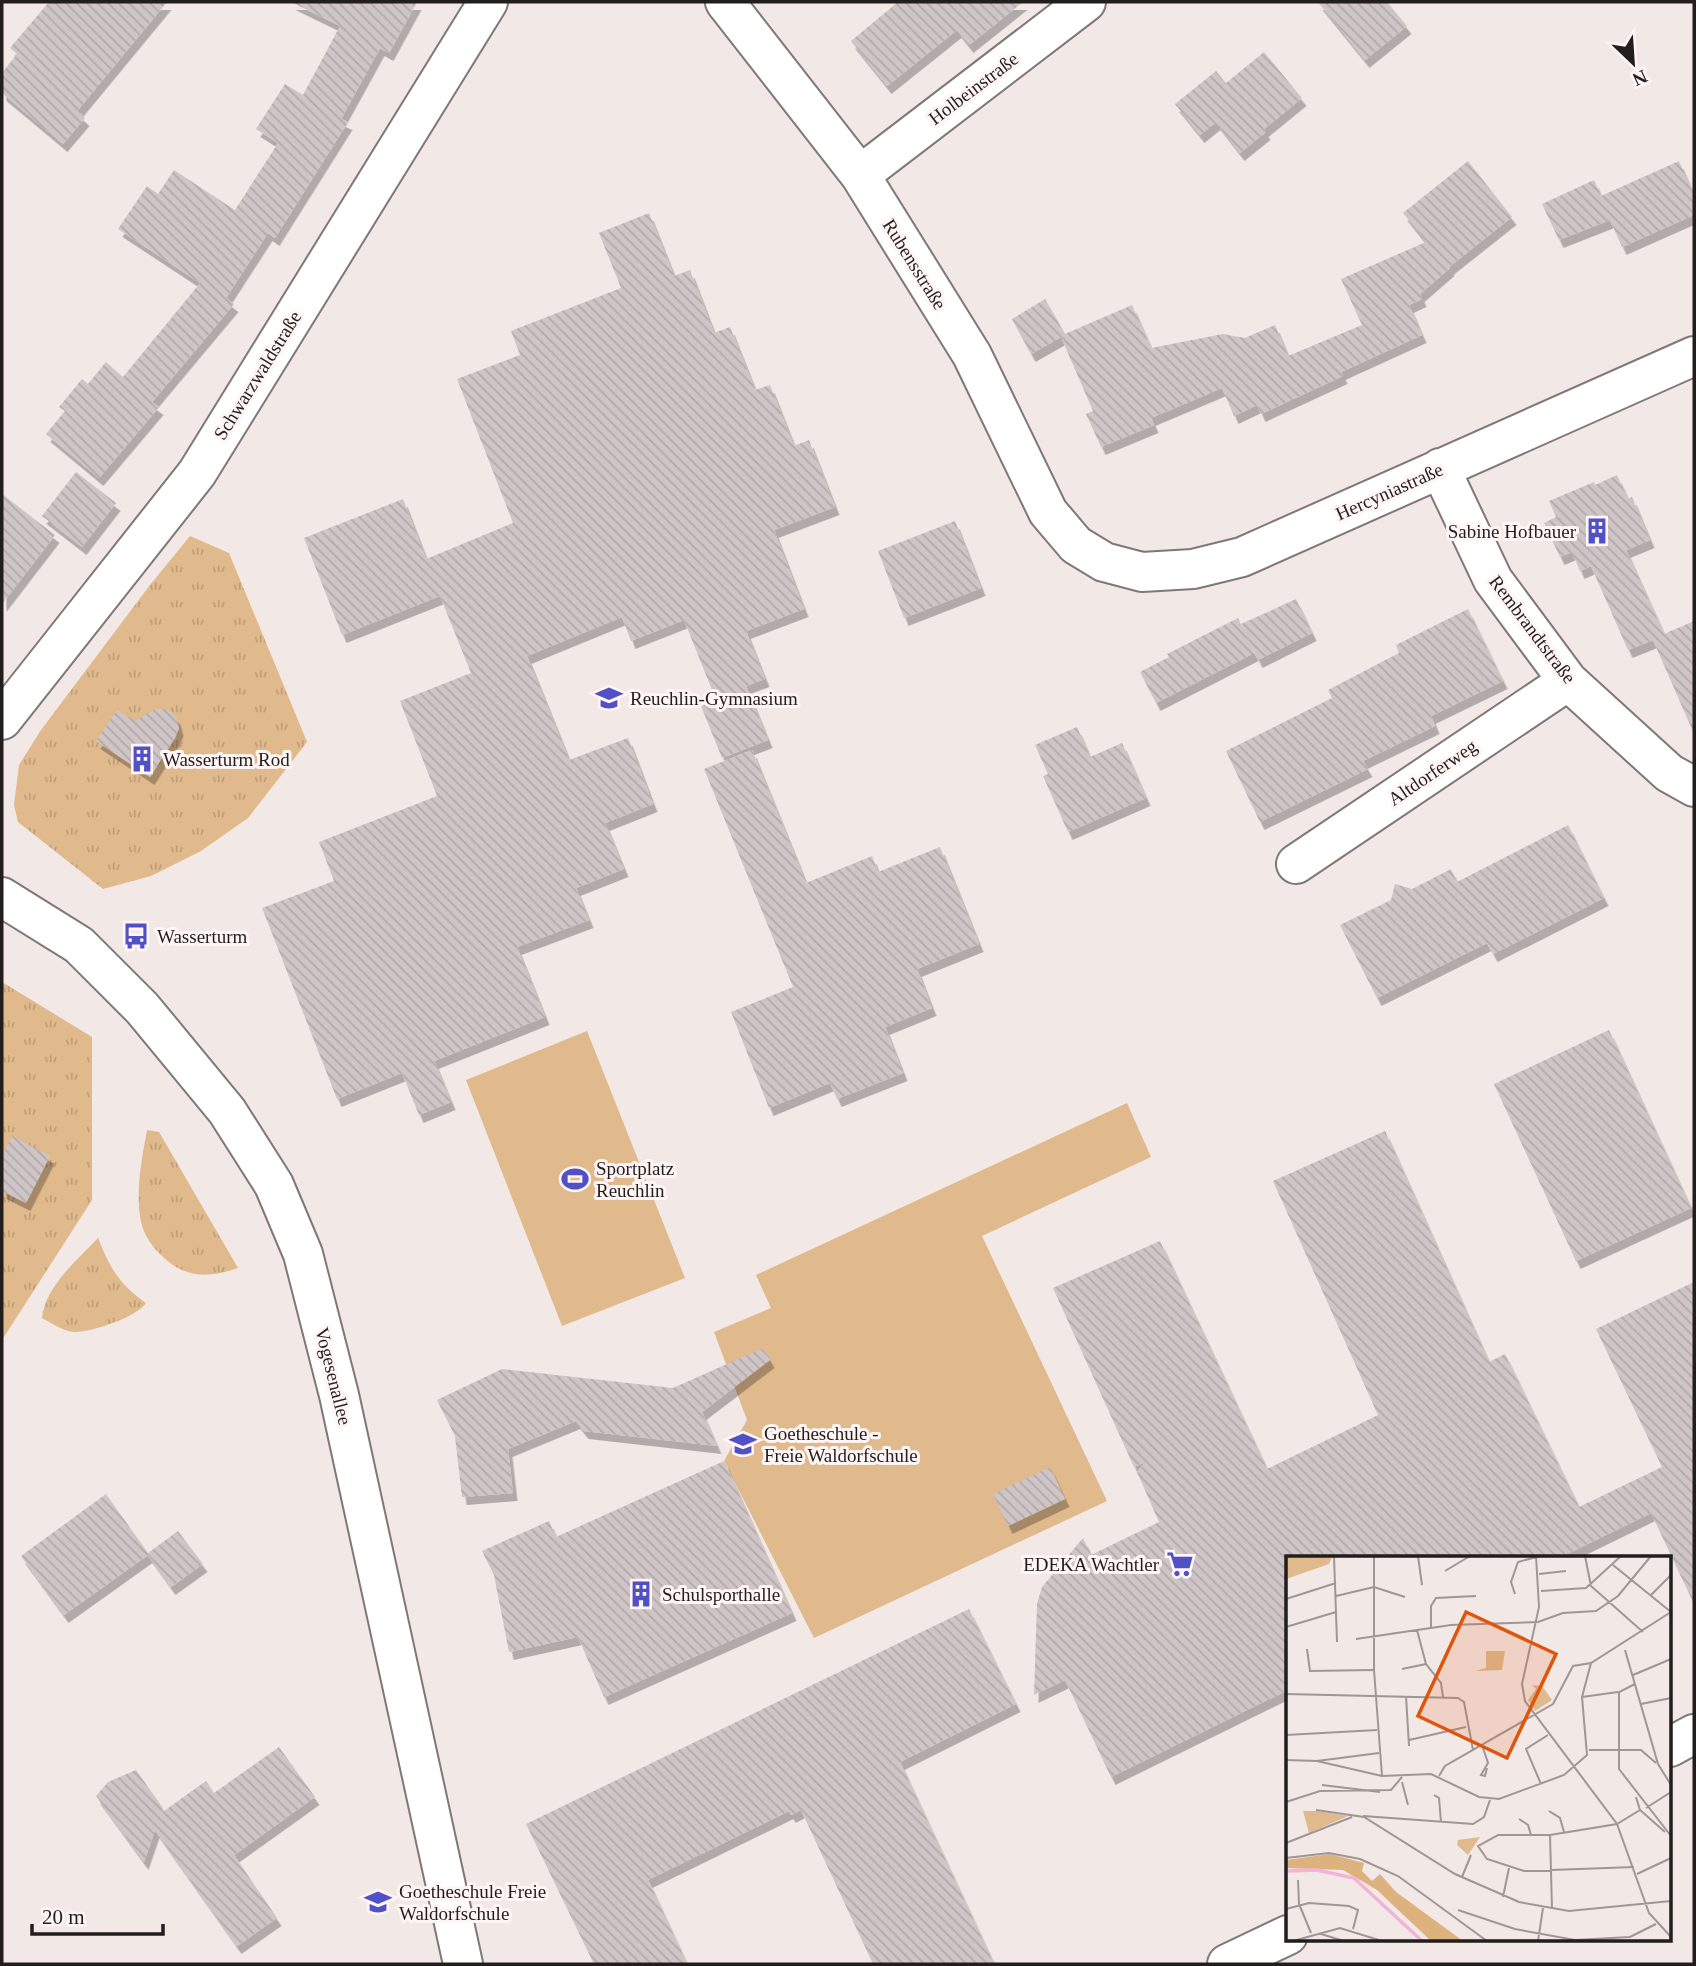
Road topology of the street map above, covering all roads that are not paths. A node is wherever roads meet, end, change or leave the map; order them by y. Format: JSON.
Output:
{"nodes":[{"id":1,"x":725,"y":2,"type":"edge"},
{"id":2,"x":1086,"y":2,"type":"edge"},
{"id":3,"x":482,"y":4,"type":"edge"},
{"id":4,"x":860,"y":175,"type":"junction"},
{"id":5,"x":1694,"y":356,"type":"edge"},
{"id":6,"x":1440,"y":468,"type":"junction"},
{"id":7,"x":1076,"y":545,"type":"joint"},
{"id":8,"x":1569,"y":681,"type":"junction"},
{"id":9,"x":2,"y":720,"type":"edge"},
{"id":10,"x":1694,"y":787,"type":"edge"},
{"id":11,"x":1296,"y":864,"type":"dead end"},
{"id":12,"x":2,"y":897,"type":"edge"},
{"id":13,"x":1694,"y":1734,"type":"edge"},
{"id":14,"x":1672,"y":1746,"type":"edge"},
{"id":15,"x":1286,"y":1936,"type":"edge"},
{"id":16,"x":463,"y":1964,"type":"edge"},
{"id":17,"x":1227,"y":1964,"type":"edge"}],
"edges":[{"from":1,"to":4,"type":"street","name":"Rubensstraße"},
{"from":2,"to":4,"type":"street","name":"Holbeinstraße"},
{"from":3,"to":9,"type":"street","name":"Schwarzwaldstraße"},
{"from":4,"to":7,"type":"street","name":"Rubensstraße"},
{"from":5,"to":6,"type":"street","name":"Hercyniastraße"},
{"from":6,"to":7,"type":"street","name":"Hercyniastraße"},
{"from":6,"to":8,"type":"street","name":"Rembrandtstraße"},
{"from":8,"to":10,"type":"street","name":"Rembrandtstraße"},
{"from":8,"to":11,"type":"street","name":"Altdorferweg"},
{"from":12,"to":16,"type":"street","name":"Vogesenallee"},
{"from":13,"to":14,"type":"street"},
{"from":15,"to":17,"type":"street"}]}
